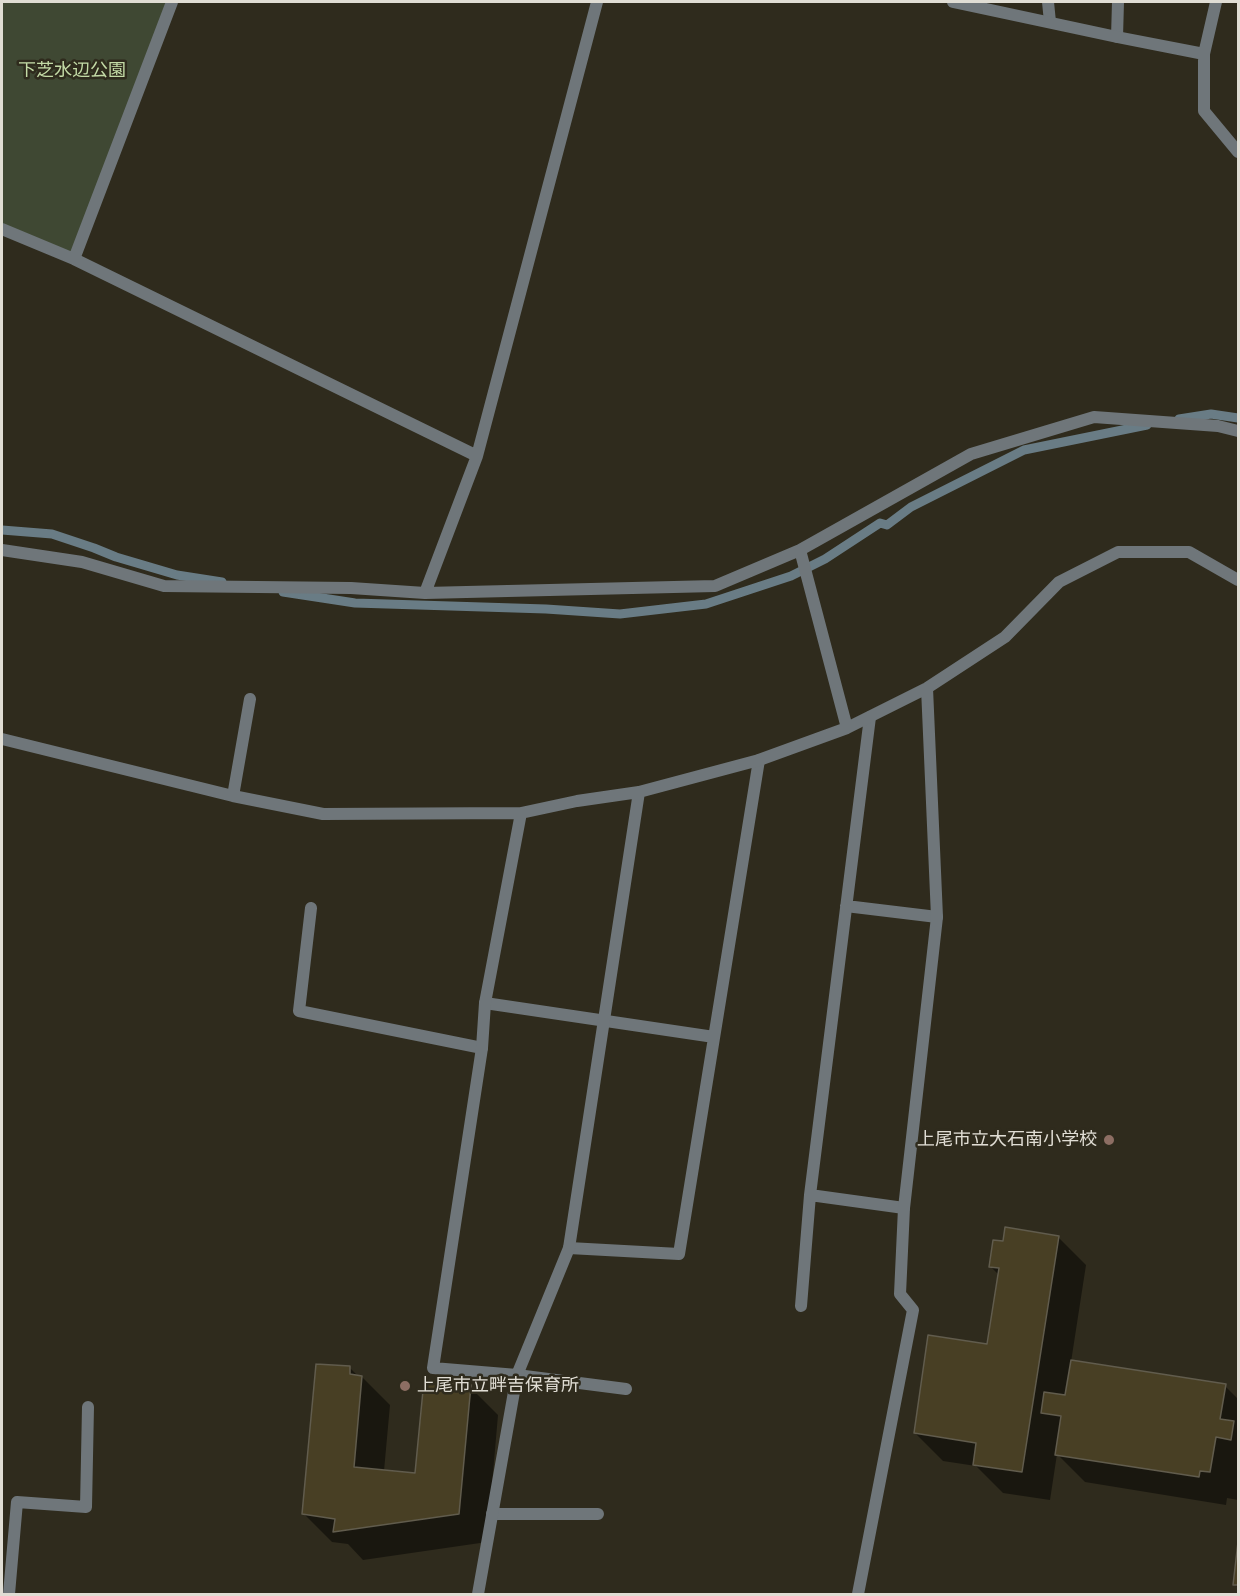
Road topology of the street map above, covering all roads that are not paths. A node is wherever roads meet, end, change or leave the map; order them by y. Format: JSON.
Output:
{"nodes":[{"id":1,"x":172,"y":2,"type":"edge"},
{"id":2,"x":597,"y":2,"type":"edge"},
{"id":3,"x":953,"y":2,"type":"edge"},
{"id":4,"x":1048,"y":2,"type":"edge"},
{"id":5,"x":1118,"y":2,"type":"edge"},
{"id":6,"x":1216,"y":2,"type":"edge"},
{"id":7,"x":1050,"y":22,"type":"junction"},
{"id":8,"x":1117,"y":37,"type":"junction"},
{"id":9,"x":1204,"y":54,"type":"junction"},
{"id":10,"x":1239,"y":152,"type":"edge"},
{"id":11,"x":2,"y":229,"type":"edge"},
{"id":12,"x":74,"y":259,"type":"junction"},
{"id":13,"x":1239,"y":430,"type":"edge"},
{"id":14,"x":477,"y":456,"type":"junction"},
{"id":15,"x":2,"y":550,"type":"edge"},
{"id":16,"x":800,"y":550,"type":"junction"},
{"id":17,"x":1239,"y":580,"type":"edge"},
{"id":18,"x":425,"y":593,"type":"junction"},
{"id":19,"x":927,"y":688,"type":"junction"},
{"id":20,"x":250,"y":699,"type":"dead end"},
{"id":21,"x":870,"y":717,"type":"junction"},
{"id":22,"x":847,"y":728,"type":"junction"},
{"id":23,"x":2,"y":739,"type":"edge"},
{"id":24,"x":759,"y":760,"type":"junction"},
{"id":25,"x":639,"y":792,"type":"junction"},
{"id":26,"x":233,"y":796,"type":"junction"},
{"id":27,"x":521,"y":813,"type":"junction"},
{"id":28,"x":846,"y":906,"type":"junction"},
{"id":29,"x":311,"y":908,"type":"dead end"},
{"id":30,"x":937,"y":917,"type":"junction"},
{"id":31,"x":485,"y":1004,"type":"junction"},
{"id":32,"x":605,"y":1021,"type":"junction"},
{"id":33,"x":714,"y":1037,"type":"junction"},
{"id":34,"x":482,"y":1048,"type":"junction"},
{"id":35,"x":810,"y":1196,"type":"junction"},
{"id":36,"x":904,"y":1208,"type":"junction"},
{"id":37,"x":569,"y":1248,"type":"junction"},
{"id":38,"x":801,"y":1306,"type":"dead end"},
{"id":39,"x":517,"y":1375,"type":"junction"},
{"id":40,"x":626,"y":1389,"type":"dead end"},
{"id":41,"x":88,"y":1407,"type":"dead end"},
{"id":42,"x":492,"y":1514,"type":"junction"},
{"id":43,"x":598,"y":1514,"type":"dead end"},
{"id":44,"x":9,"y":1594,"type":"edge"},
{"id":45,"x":478,"y":1594,"type":"edge"},
{"id":46,"x":858,"y":1594,"type":"edge"}],
"edges":[{"from":1,"to":12,"type":"street"},
{"from":2,"to":14,"type":"street"},
{"from":3,"to":7,"type":"street"},
{"from":4,"to":7,"type":"street"},
{"from":5,"to":8,"type":"street"},
{"from":6,"to":9,"type":"street"},
{"from":7,"to":8,"type":"street"},
{"from":8,"to":9,"type":"street"},
{"from":9,"to":10,"type":"street"},
{"from":11,"to":12,"type":"street"},
{"from":12,"to":14,"type":"street"},
{"from":13,"to":16,"type":"street"},
{"from":14,"to":18,"type":"street"},
{"from":15,"to":18,"type":"street"},
{"from":16,"to":18,"type":"street"},
{"from":16,"to":22,"type":"street"},
{"from":17,"to":19,"type":"street"},
{"from":19,"to":21,"type":"street"},
{"from":19,"to":30,"type":"street"},
{"from":20,"to":26,"type":"street"},
{"from":21,"to":22,"type":"street"},
{"from":21,"to":28,"type":"street"},
{"from":22,"to":24,"type":"street"},
{"from":23,"to":26,"type":"street"},
{"from":24,"to":25,"type":"street"},
{"from":24,"to":33,"type":"street"},
{"from":25,"to":27,"type":"street"},
{"from":25,"to":32,"type":"street"},
{"from":26,"to":27,"type":"street"},
{"from":27,"to":31,"type":"street"},
{"from":28,"to":30,"type":"street"},
{"from":28,"to":35,"type":"street"},
{"from":29,"to":34,"type":"street"},
{"from":30,"to":36,"type":"street"},
{"from":31,"to":32,"type":"street"},
{"from":31,"to":34,"type":"street"},
{"from":32,"to":33,"type":"street"},
{"from":32,"to":37,"type":"street"},
{"from":33,"to":37,"type":"street"},
{"from":34,"to":39,"type":"street"},
{"from":35,"to":36,"type":"street"},
{"from":35,"to":38,"type":"street"},
{"from":36,"to":46,"type":"street"},
{"from":37,"to":39,"type":"street"},
{"from":39,"to":40,"type":"street"},
{"from":39,"to":42,"type":"street"},
{"from":41,"to":44,"type":"street"},
{"from":42,"to":43,"type":"street"},
{"from":42,"to":45,"type":"street"}]}
